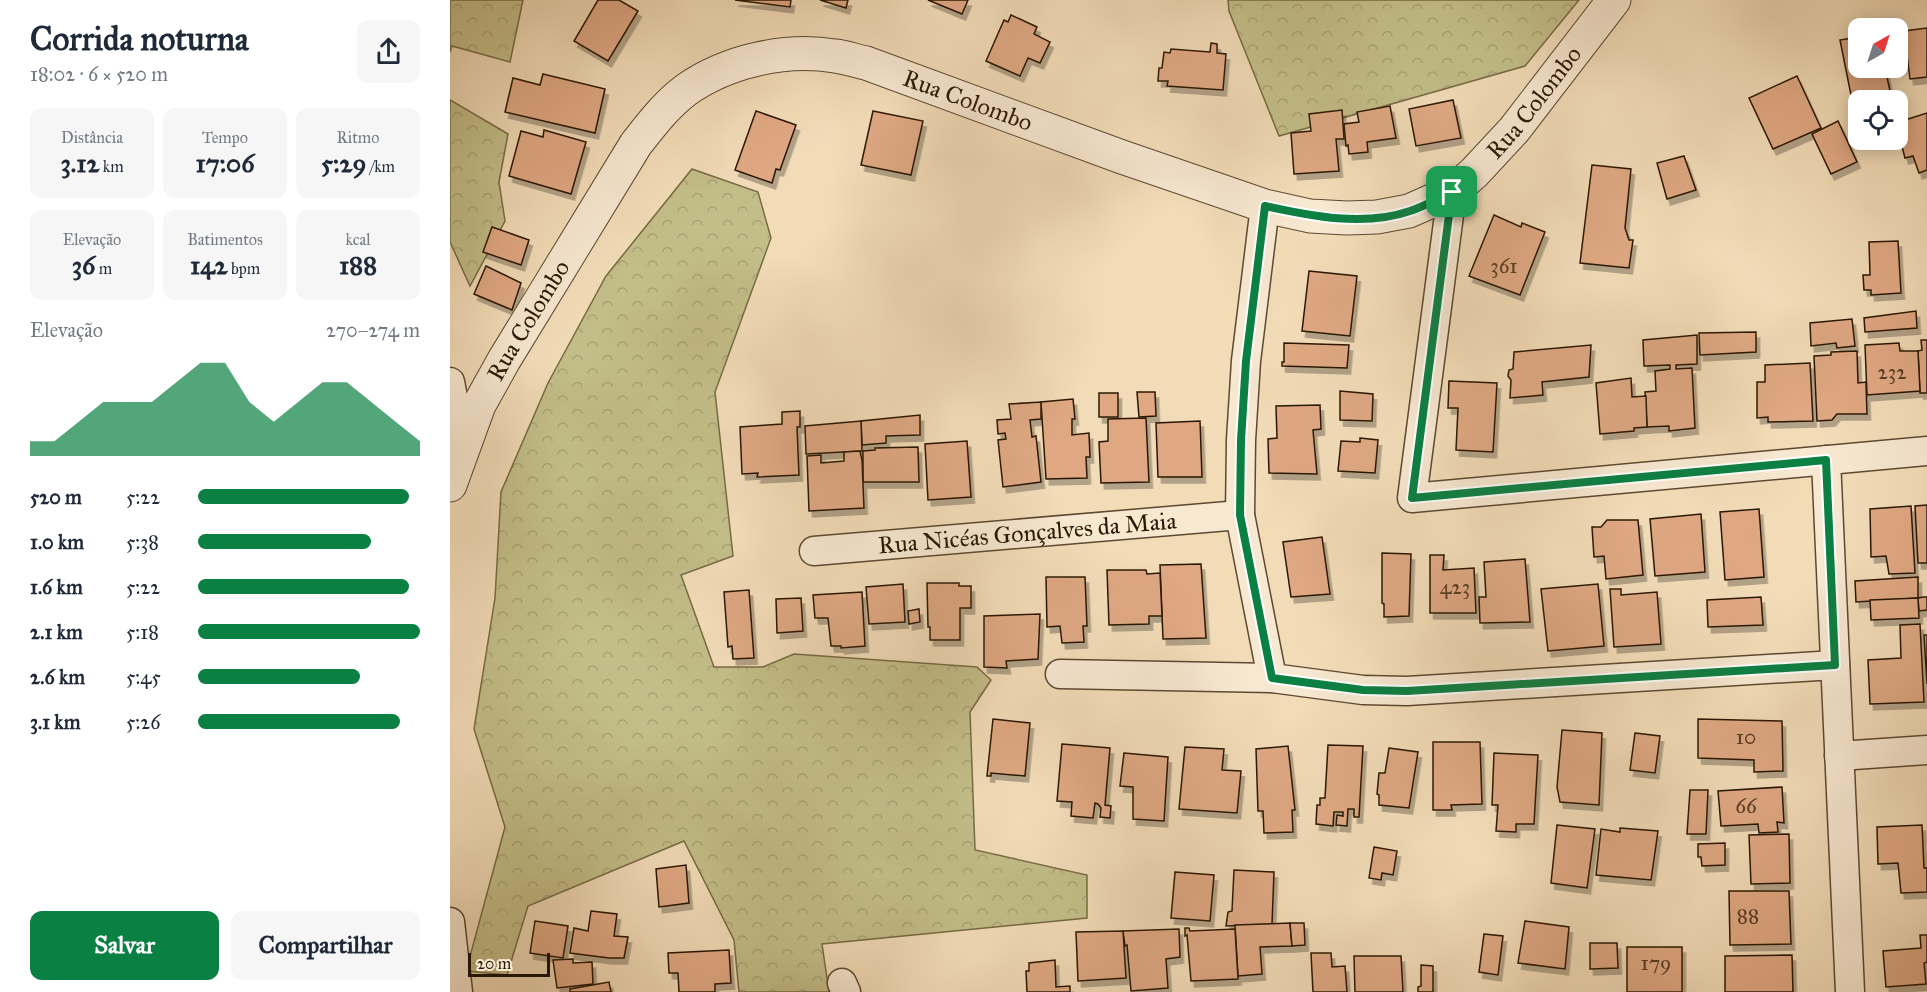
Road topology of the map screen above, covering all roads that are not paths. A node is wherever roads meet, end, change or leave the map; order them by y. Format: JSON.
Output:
{"nodes":[{"id":1,"x":1614,"y":0,"type":"edge"},
{"id":2,"x":1452,"y":192,"type":"junction"},
{"id":3,"x":1265,"y":206,"type":"junction"},
{"id":4,"x":450,"y":382,"type":"edge"},
{"id":5,"x":463,"y":448,"type":"junction"},
{"id":6,"x":1927,"y":451,"type":"edge"},
{"id":7,"x":1826,"y":460,"type":"junction"},
{"id":8,"x":450,"y":486,"type":"edge"},
{"id":9,"x":1240,"y":515,"type":"junction"},
{"id":10,"x":814,"y":551,"type":"dead end"},
{"id":11,"x":1835,"y":665,"type":"junction"},
{"id":12,"x":1060,"y":674,"type":"dead end"},
{"id":13,"x":1272,"y":678,"type":"junction"},
{"id":14,"x":1927,"y":750,"type":"edge"},
{"id":15,"x":1839,"y":756,"type":"junction"},
{"id":16,"x":450,"y":922,"type":"edge"},
{"id":17,"x":458,"y":992,"type":"edge"},
{"id":18,"x":1850,"y":992,"type":"edge"}],
"edges":[{"from":1,"to":2,"type":"street","name":"Rua Colombo"},
{"from":2,"to":3,"type":"street","name":"Rua Colombo"},
{"from":2,"to":7,"type":"street"},
{"from":3,"to":5,"type":"street","name":"Rua Colombo"},
{"from":3,"to":9,"type":"street"},
{"from":4,"to":5,"type":"street"},
{"from":5,"to":8,"type":"street","name":"Rua Colombo"},
{"from":6,"to":7,"type":"street"},
{"from":7,"to":11,"type":"street"},
{"from":9,"to":10,"type":"street","name":"Rua Nicéas Gonçalves da Maia"},
{"from":9,"to":13,"type":"street"},
{"from":11,"to":13,"type":"street"},
{"from":11,"to":15,"type":"street"},
{"from":12,"to":13,"type":"street"},
{"from":14,"to":15,"type":"street"},
{"from":15,"to":18,"type":"street"},
{"from":16,"to":17,"type":"street"}]}
